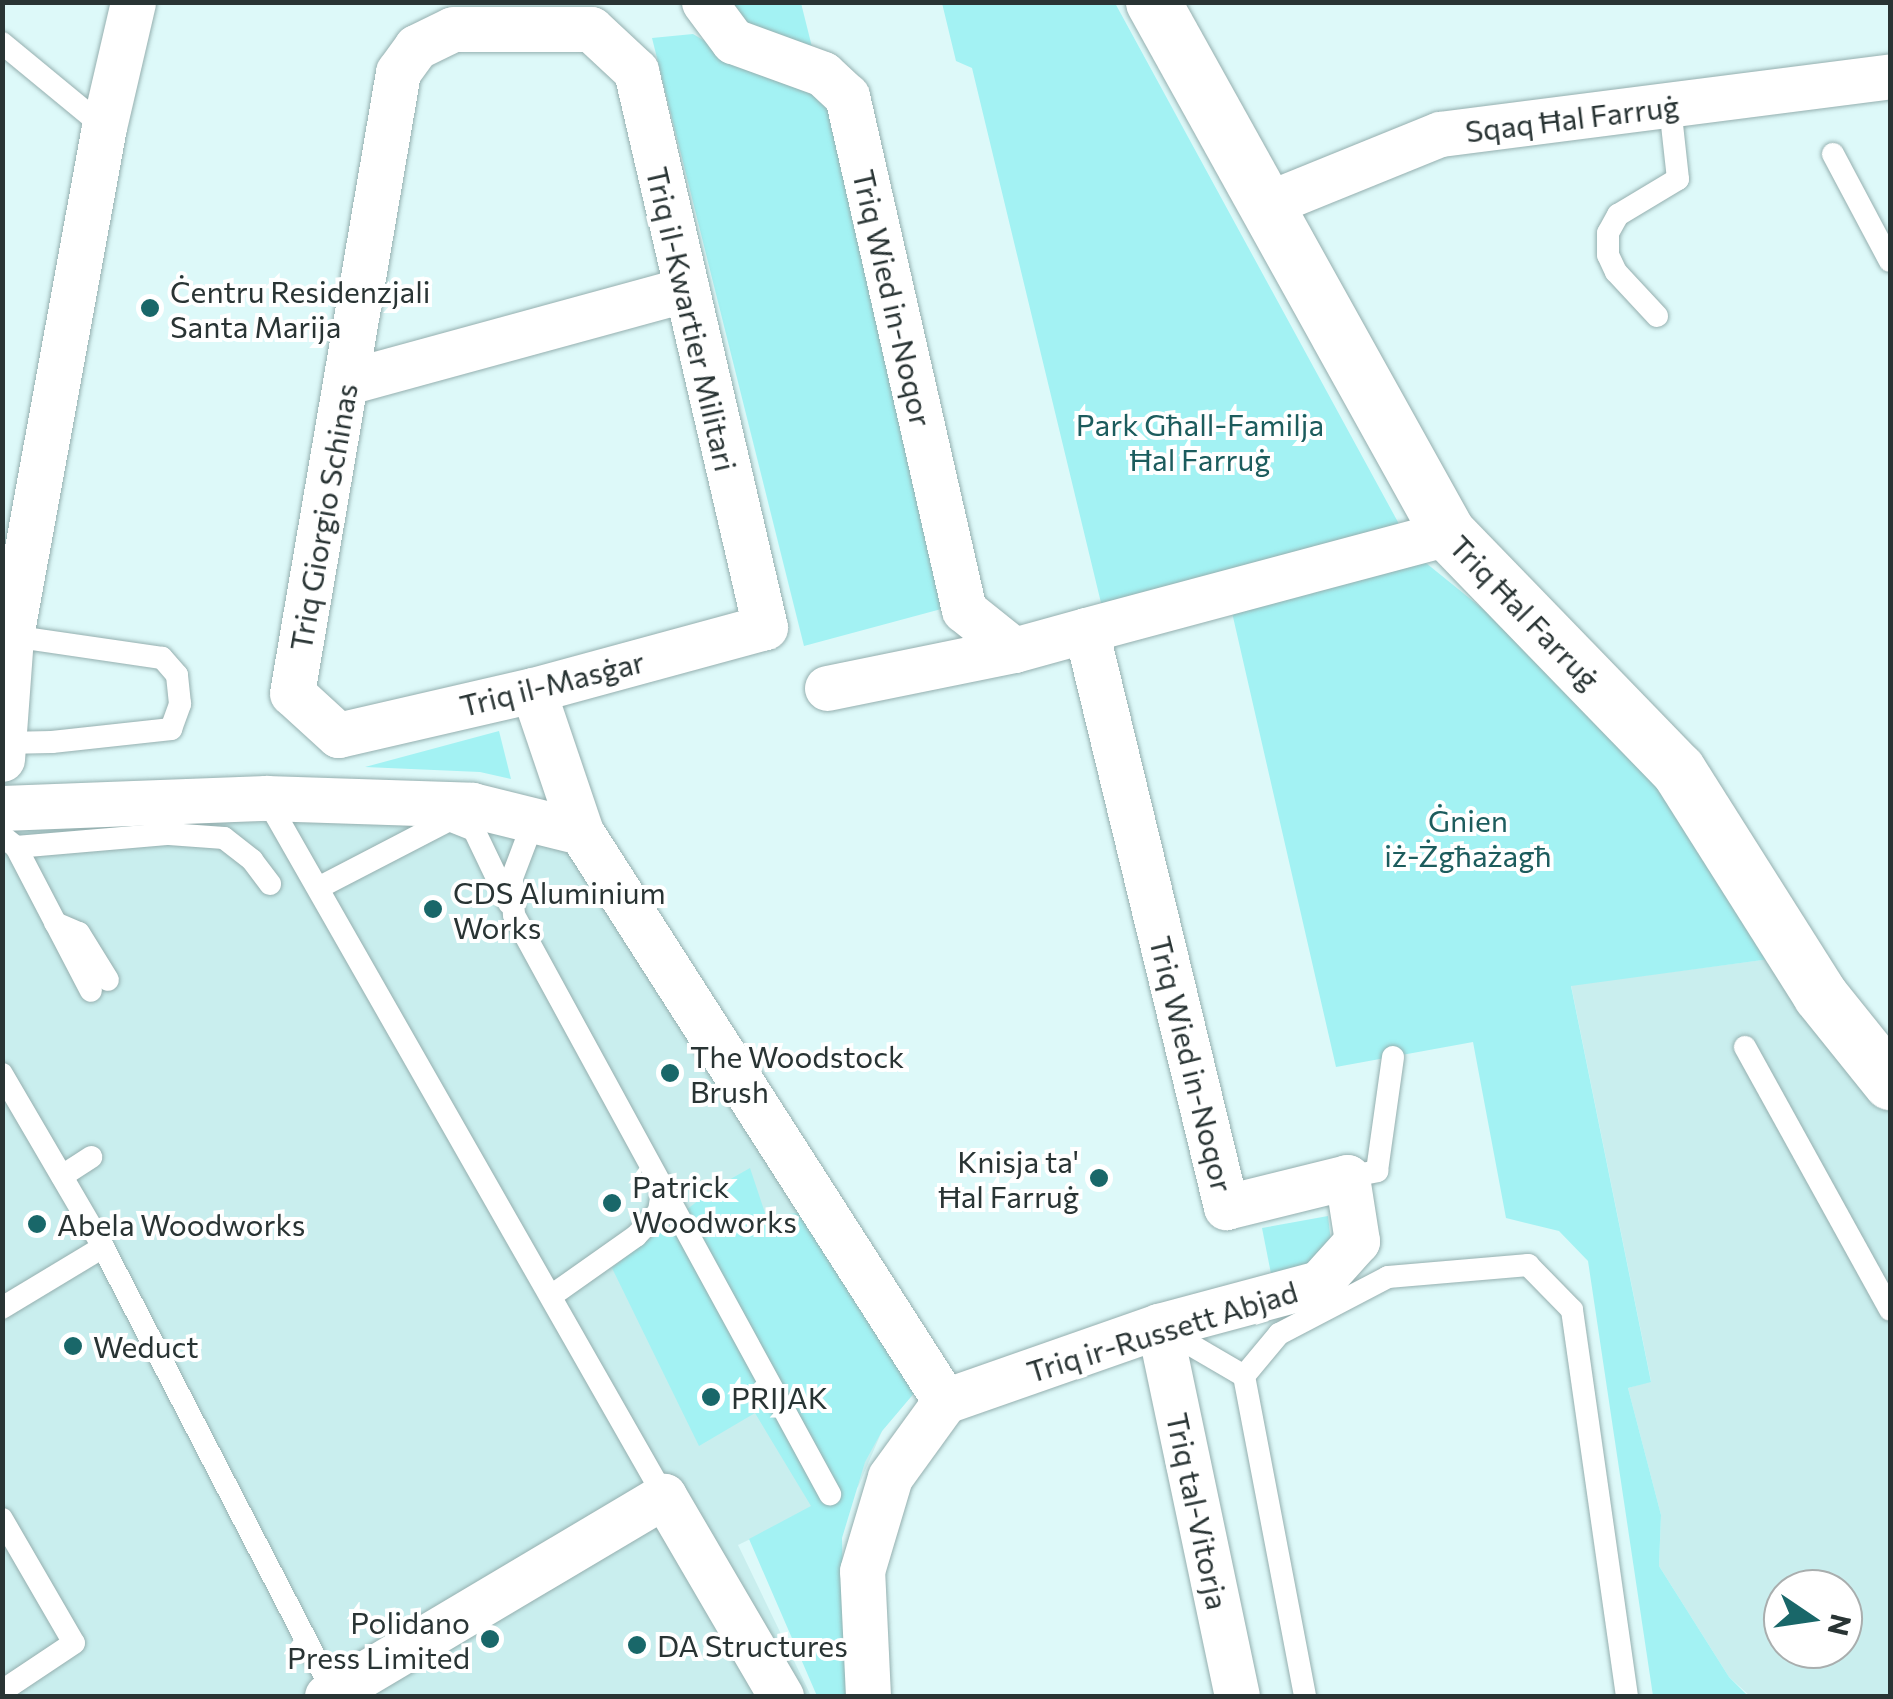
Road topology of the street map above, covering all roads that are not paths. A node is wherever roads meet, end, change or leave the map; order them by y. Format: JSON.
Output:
{"nodes":[{"id":1,"x":133,"y":2,"type":"edge"},
{"id":2,"x":704,"y":2,"type":"edge"},
{"id":3,"x":1153,"y":2,"type":"edge"},
{"id":4,"x":2,"y":43,"type":"edge"},
{"id":5,"x":416,"y":47,"type":"joint"},
{"id":6,"x":1890,"y":76,"type":"edge"},
{"id":7,"x":1670,"y":106,"type":"junction"},
{"id":8,"x":104,"y":127,"type":"junction"},
{"id":9,"x":1834,"y":154,"type":"dead end"},
{"id":10,"x":1265,"y":205,"type":"junction"},
{"id":11,"x":1890,"y":261,"type":"edge"},
{"id":12,"x":686,"y":290,"type":"junction"},
{"id":13,"x":1657,"y":316,"type":"dead end"},
{"id":14,"x":347,"y":382,"type":"junction"},
{"id":15,"x":1448,"y":533,"type":"junction"},
{"id":16,"x":765,"y":628,"type":"joint"},
{"id":17,"x":1086,"y":630,"type":"junction"},
{"id":18,"x":12,"y":636,"type":"junction"},
{"id":19,"x":1014,"y":650,"type":"junction"},
{"id":20,"x":827,"y":688,"type":"dead end"},
{"id":21,"x":532,"y":690,"type":"junction"},
{"id":22,"x":338,"y":735,"type":"joint"},
{"id":23,"x":3,"y":751,"type":"edge"},
{"id":24,"x":266,"y":798,"type":"junction"},
{"id":25,"x":534,"y":820,"type":"junction"},
{"id":26,"x":7,"y":830,"type":"edge"},
{"id":27,"x":581,"y":832,"type":"junction"},
{"id":28,"x":270,"y":884,"type":"dead end"},
{"id":29,"x":318,"y":888,"type":"junction"},
{"id":30,"x":514,"y":915,"type":"junction"},
{"id":31,"x":100,"y":986,"type":"dead end"},
{"id":32,"x":1745,"y":1047,"type":"dead end"},
{"id":33,"x":1392,"y":1057,"type":"dead end"},
{"id":34,"x":2,"y":1074,"type":"edge"},
{"id":35,"x":1890,"y":1082,"type":"edge"},
{"id":36,"x":91,"y":1157,"type":"dead end"},
{"id":37,"x":62,"y":1176,"type":"junction"},
{"id":38,"x":1347,"y":1178,"type":"junction"},
{"id":39,"x":663,"y":1186,"type":"junction"},
{"id":40,"x":103,"y":1247,"type":"junction"},
{"id":41,"x":551,"y":1296,"type":"junction"},
{"id":42,"x":2,"y":1308,"type":"edge"},
{"id":43,"x":1890,"y":1310,"type":"edge"},
{"id":44,"x":1159,"y":1326,"type":"junction"},
{"id":45,"x":1244,"y":1376,"type":"junction"},
{"id":46,"x":944,"y":1401,"type":"junction"},
{"id":47,"x":830,"y":1494,"type":"dead end"},
{"id":48,"x":664,"y":1496,"type":"junction"},
{"id":49,"x":2,"y":1520,"type":"edge"},
{"id":50,"x":2,"y":1691,"type":"edge"},
{"id":51,"x":332,"y":1695,"type":"edge"},
{"id":52,"x":781,"y":1696,"type":"edge"},
{"id":53,"x":868,"y":1696,"type":"edge"},
{"id":54,"x":1236,"y":1696,"type":"edge"},
{"id":55,"x":1305,"y":1696,"type":"edge"},
{"id":56,"x":1627,"y":1696,"type":"edge"}],
"edges":[{"from":1,"to":8,"type":"street"},
{"from":2,"to":19,"type":"street","name":"Triq Wied in-Noqor"},
{"from":3,"to":10,"type":"main road","name":"Triq Ħal Farruġ"},
{"from":4,"to":8,"type":"lane"},
{"from":5,"to":12,"type":"street","name":"Triq il-Kwartier Militari"},
{"from":5,"to":14,"type":"street","name":"Triq Giorgio Schinas"},
{"from":6,"to":7,"type":"street","name":"Sqaq Ħal Farruġ"},
{"from":7,"to":10,"type":"street","name":"Sqaq Ħal Farruġ"},
{"from":7,"to":13,"type":"lane"},
{"from":8,"to":18,"type":"street"},
{"from":9,"to":11,"type":"lane"},
{"from":10,"to":15,"type":"main road","name":"Triq Ħal Farruġ"},
{"from":12,"to":14,"type":"street"},
{"from":12,"to":16,"type":"street","name":"Triq il-Kwartier Militari"},
{"from":14,"to":22,"type":"street","name":"Triq Giorgio Schinas"},
{"from":15,"to":17,"type":"street"},
{"from":15,"to":35,"type":"main road","name":"Triq Ħal Farruġ"},
{"from":16,"to":21,"type":"street","name":"Triq il-Masġar"},
{"from":17,"to":19,"type":"street"},
{"from":17,"to":38,"type":"street","name":"Triq Wied in-Noqor"},
{"from":18,"to":23,"type":"street"},
{"from":18,"to":23,"type":"lane"},
{"from":19,"to":20,"type":"street"},
{"from":21,"to":22,"type":"street","name":"Triq il-Masġar"},
{"from":21,"to":27,"type":"street"},
{"from":24,"to":25,"type":"street"},
{"from":24,"to":26,"type":"street"},
{"from":24,"to":29,"type":"lane"},
{"from":25,"to":27,"type":"street"},
{"from":25,"to":30,"type":"lane"},
{"from":26,"to":28,"type":"lane"},
{"from":26,"to":31,"type":"lane"},
{"from":27,"to":46,"type":"street"},
{"from":29,"to":30,"type":"lane"},
{"from":29,"to":41,"type":"lane"},
{"from":30,"to":39,"type":"lane"},
{"from":32,"to":43,"type":"lane"},
{"from":33,"to":38,"type":"lane"},
{"from":34,"to":37,"type":"lane"},
{"from":36,"to":37,"type":"lane"},
{"from":37,"to":40,"type":"lane"},
{"from":38,"to":44,"type":"street","name":"Triq ir-Russett Abjad"},
{"from":39,"to":41,"type":"lane"},
{"from":39,"to":47,"type":"lane"},
{"from":40,"to":42,"type":"lane"},
{"from":40,"to":51,"type":"lane"},
{"from":41,"to":48,"type":"lane"},
{"from":44,"to":45,"type":"lane"},
{"from":44,"to":46,"type":"street","name":"Triq ir-Russett Abjad"},
{"from":44,"to":54,"type":"street","name":"Triq tal-Vitorja"},
{"from":45,"to":55,"type":"lane"},
{"from":45,"to":56,"type":"lane"},
{"from":46,"to":53,"type":"street"},
{"from":48,"to":51,"type":"street"},
{"from":48,"to":52,"type":"street"},
{"from":49,"to":50,"type":"lane"}]}
